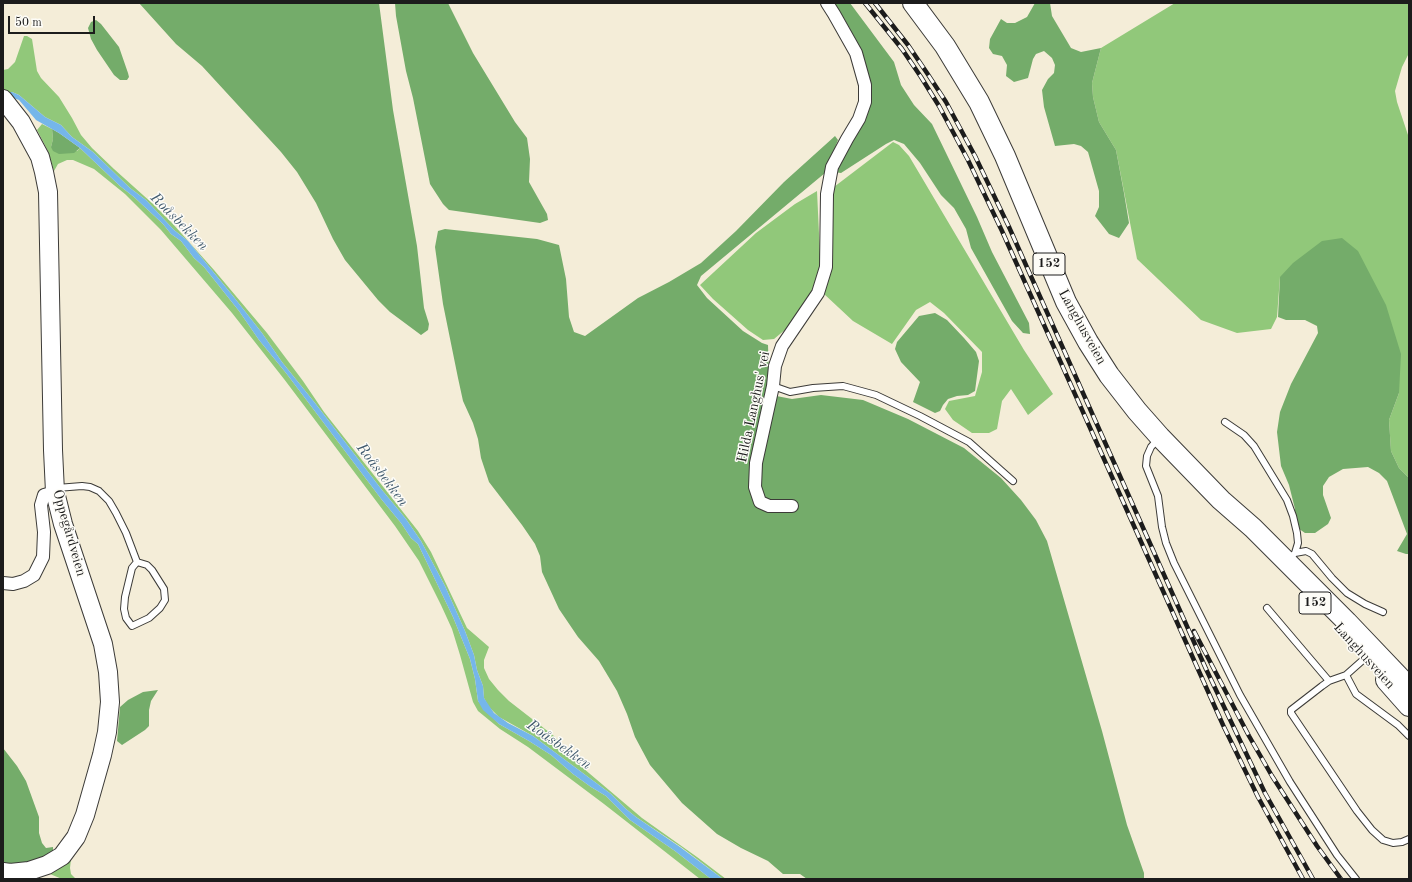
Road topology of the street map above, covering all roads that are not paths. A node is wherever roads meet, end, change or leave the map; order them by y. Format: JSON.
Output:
{"nodes":[{"id":1,"x":827,"y":3,"type":"edge"},
{"id":2,"x":913,"y":3,"type":"edge"},
{"id":3,"x":6,"y":103,"type":"edge"},
{"id":4,"x":773,"y":386,"type":"junction"},
{"id":5,"x":1225,"y":422,"type":"dead end"},
{"id":6,"x":1160,"y":437,"type":"junction"},
{"id":7,"x":1014,"y":481,"type":"dead end"},
{"id":8,"x":55,"y":490,"type":"junction"},
{"id":9,"x":792,"y":506,"type":"dead end"},
{"id":10,"x":1287,"y":560,"type":"junction"},
{"id":11,"x":137,"y":562,"type":"junction"},
{"id":12,"x":3,"y":583,"type":"edge"},
{"id":13,"x":1267,"y":608,"type":"dead end"},
{"id":14,"x":1383,"y":612,"type":"dead end"},
{"id":15,"x":1370,"y":653,"type":"junction"},
{"id":16,"x":1346,"y":675,"type":"junction"},
{"id":17,"x":1329,"y":681,"type":"junction"},
{"id":18,"x":1409,"y":687,"type":"edge"},
{"id":19,"x":1409,"y":706,"type":"edge"},
{"id":20,"x":1409,"y":736,"type":"edge"},
{"id":21,"x":1409,"y":839,"type":"edge"},
{"id":22,"x":3,"y":872,"type":"edge"},
{"id":23,"x":1356,"y":879,"type":"edge"}],
"edges":[{"from":1,"to":4,"type":"street","name":"Hilda Langhus' vei"},
{"from":2,"to":6,"type":"main road","name":"Langhusveien","number":"152"},
{"from":3,"to":8,"type":"main road","name":"Oppegårdveien"},
{"from":4,"to":7,"type":"lane"},
{"from":4,"to":9,"type":"street","name":"Hilda Langhus' vei"},
{"from":5,"to":10,"type":"lane"},
{"from":6,"to":10,"type":"main road","name":"Langhusveien","number":"152"},
{"from":6,"to":23,"type":"lane"},
{"from":8,"to":11,"type":"lane"},
{"from":8,"to":12,"type":"street"},
{"from":8,"to":22,"type":"main road","name":"Oppegårdveien"},
{"from":10,"to":14,"type":"lane"},
{"from":10,"to":15,"type":"main road","name":"Langhusveien","number":"152"},
{"from":11,"to":11,"type":"lane"},
{"from":13,"to":17,"type":"lane"},
{"from":15,"to":16,"type":"lane"},
{"from":15,"to":18,"type":"main road","name":"Langhusveien","number":"152"},
{"from":15,"to":19,"type":"main road","name":"Langhusveien","number":"152"},
{"from":16,"to":17,"type":"lane"},
{"from":16,"to":20,"type":"lane"},
{"from":17,"to":21,"type":"lane"}]}
